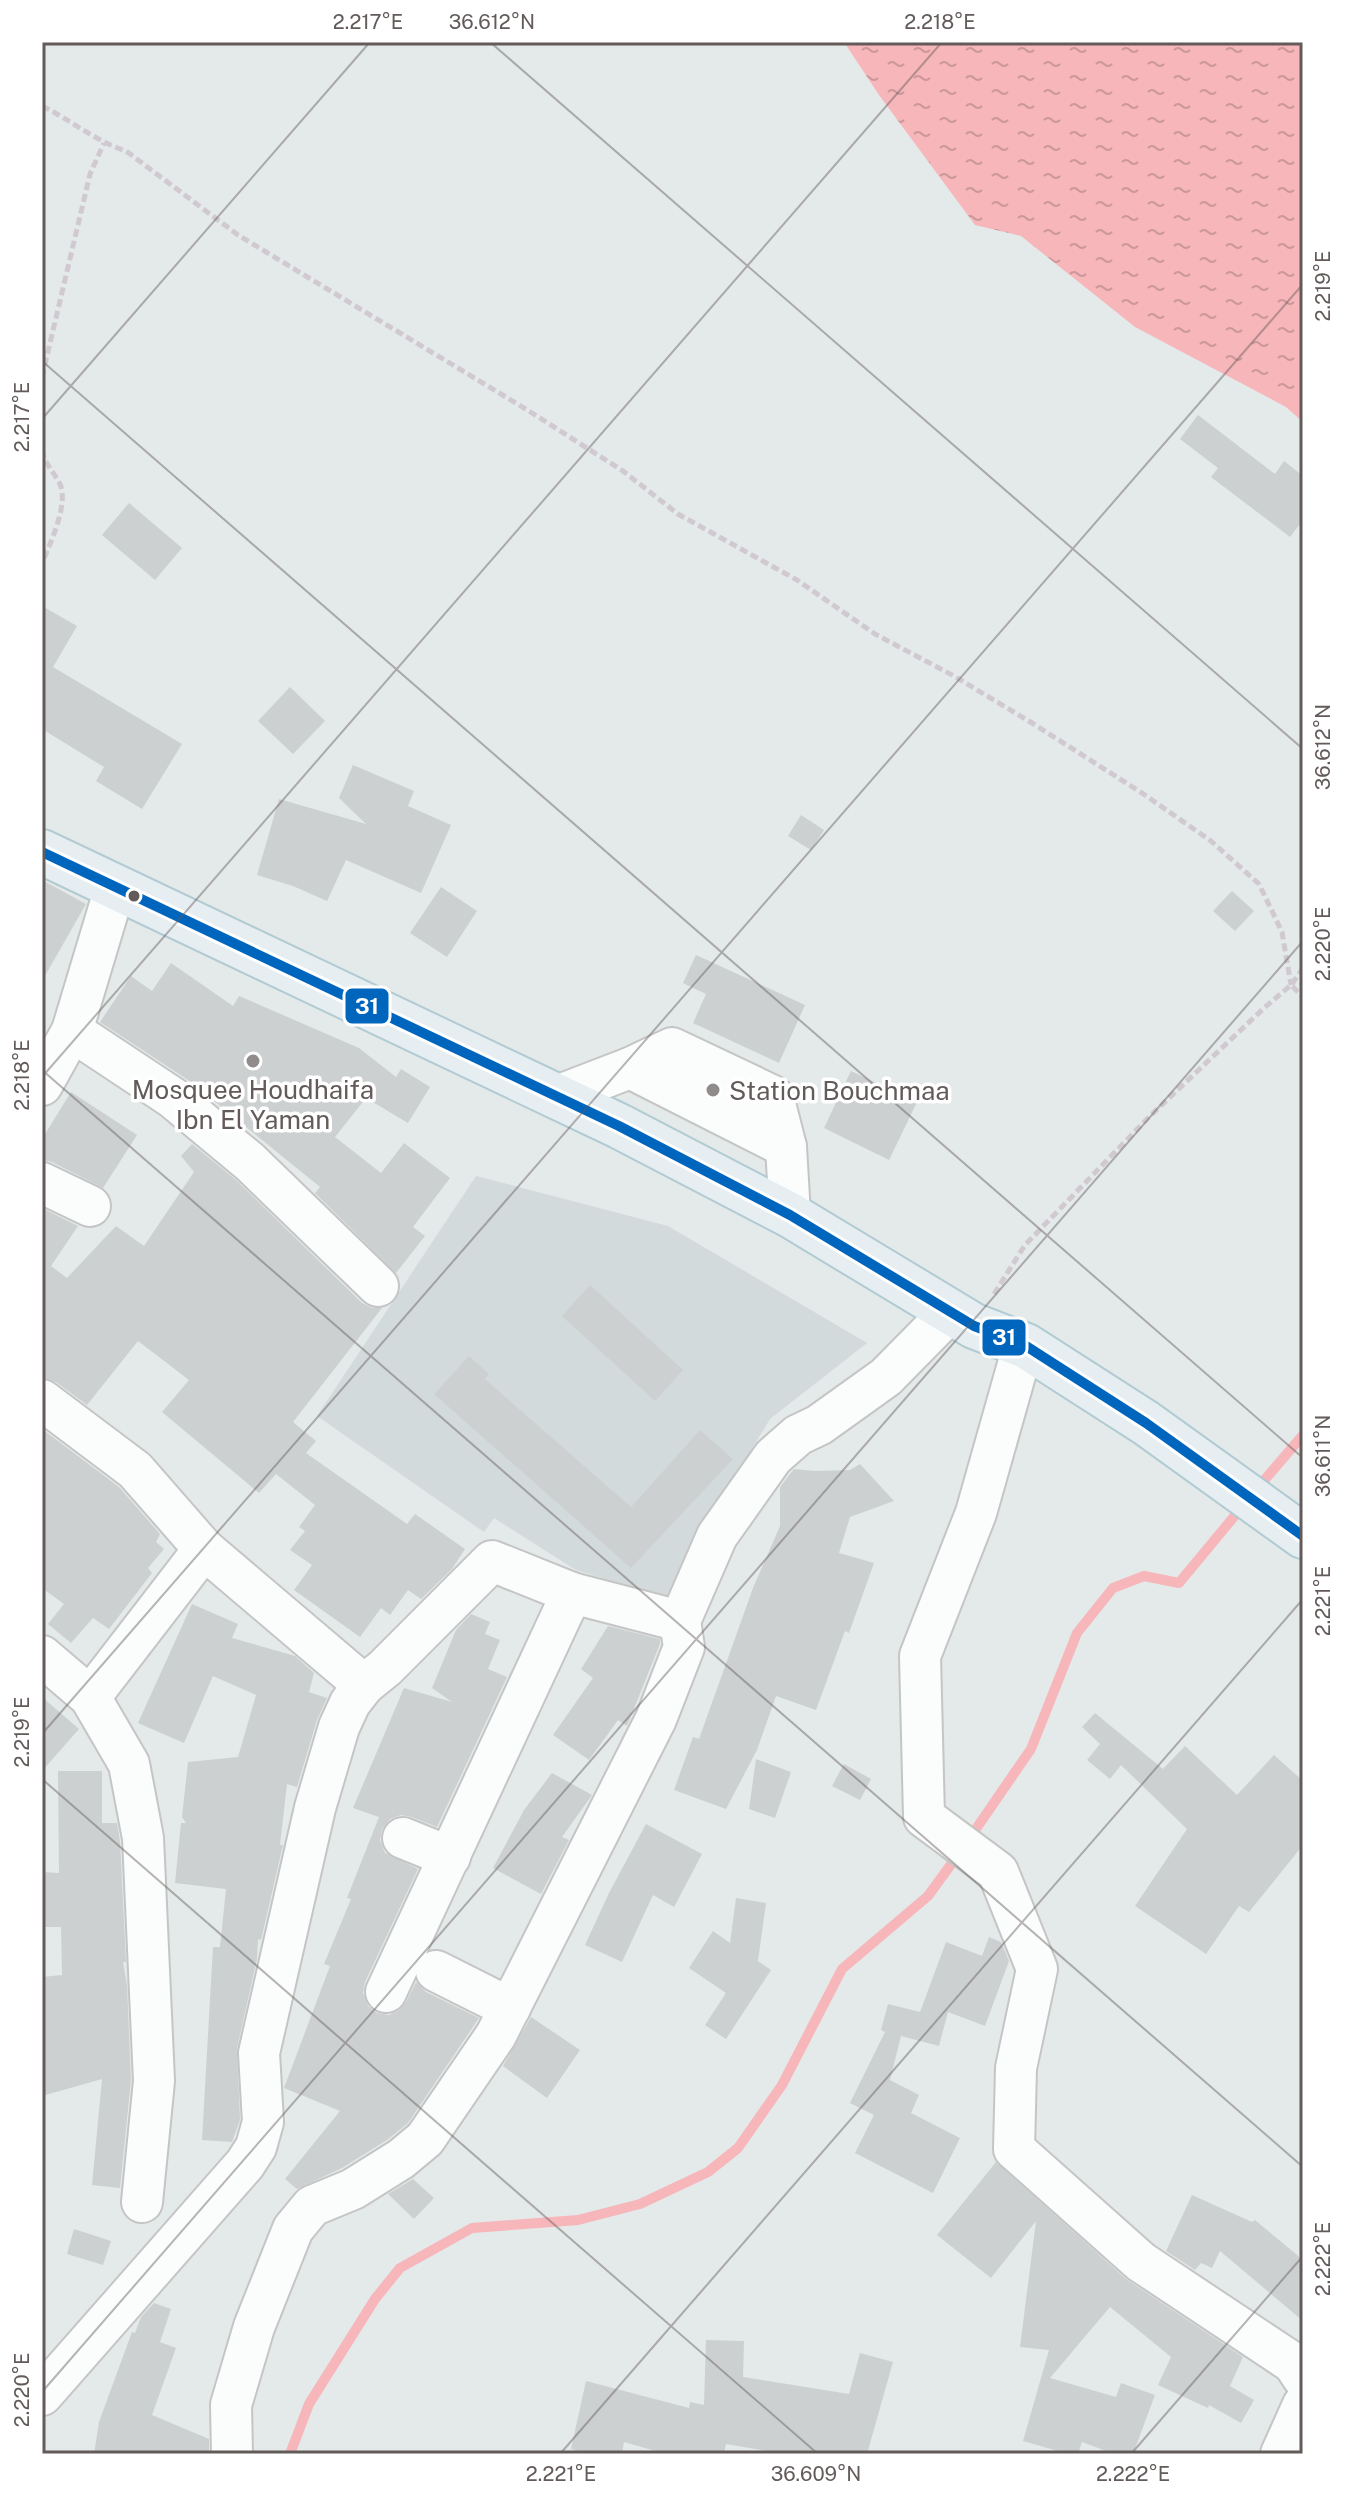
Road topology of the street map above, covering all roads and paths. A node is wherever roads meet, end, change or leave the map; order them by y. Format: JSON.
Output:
{"nodes":[{"id":1,"x":42,"y":106,"type":"edge"},
{"id":2,"x":104,"y":143,"type":"junction"},
{"id":3,"x":42,"y":377,"type":"edge"},
{"id":4,"x":42,"y":450,"type":"edge"},
{"id":5,"x":42,"y":563,"type":"edge"},
{"id":6,"x":42,"y":852,"type":"edge"},
{"id":7,"x":115,"y":888,"type":"junction"},
{"id":8,"x":1303,"y":968,"type":"edge"},
{"id":9,"x":1291,"y":985,"type":"junction"},
{"id":10,"x":1303,"y":997,"type":"edge"},
{"id":11,"x":72,"y":1031,"type":"junction"},
{"id":12,"x":42,"y":1085,"type":"edge"},
{"id":13,"x":557,"y":1096,"type":"junction"},
{"id":14,"x":42,"y":1183,"type":"edge"},
{"id":15,"x":90,"y":1206,"type":"dead end"},
{"id":16,"x":790,"y":1215,"type":"junction"},
{"id":17,"x":378,"y":1286,"type":"dead end"},
{"id":18,"x":962,"y":1319,"type":"junction"},
{"id":19,"x":1026,"y":1346,"type":"junction"},
{"id":20,"x":42,"y":1400,"type":"edge"},
{"id":21,"x":1303,"y":1536,"type":"edge"},
{"id":22,"x":204,"y":1549,"type":"junction"},
{"id":23,"x":572,"y":1593,"type":"junction"},
{"id":24,"x":680,"y":1621,"type":"junction"},
{"id":25,"x":42,"y":1656,"type":"edge"},
{"id":26,"x":364,"y":1685,"type":"junction"},
{"id":27,"x":90,"y":1697,"type":"junction"},
{"id":28,"x":403,"y":1838,"type":"dead end"},
{"id":29,"x":450,"y":1857,"type":"junction"},
{"id":30,"x":436,"y":1971,"type":"dead end"},
{"id":31,"x":386,"y":1992,"type":"dead end"},
{"id":32,"x":510,"y":2008,"type":"junction"},
{"id":33,"x":142,"y":2202,"type":"dead end"},
{"id":34,"x":1303,"y":2378,"type":"edge"},
{"id":35,"x":42,"y":2395,"type":"edge"},
{"id":36,"x":1303,"y":2405,"type":"edge"},
{"id":37,"x":232,"y":2454,"type":"edge"},
{"id":38,"x":1281,"y":2454,"type":"edge"}],
"edges":[{"from":1,"to":2,"type":"path"},
{"from":2,"to":3,"type":"path"},
{"from":2,"to":9,"type":"path"},
{"from":4,"to":5,"type":"path"},
{"from":6,"to":7,"type":"main road"},
{"from":7,"to":11,"type":"street"},
{"from":7,"to":13,"type":"main road"},
{"from":8,"to":9,"type":"path"},
{"from":9,"to":10,"type":"path"},
{"from":9,"to":18,"type":"path"},
{"from":11,"to":12,"type":"street"},
{"from":11,"to":17,"type":"street"},
{"from":13,"to":16,"type":"main road"},
{"from":13,"to":16,"type":"street"},
{"from":14,"to":15,"type":"street"},
{"from":16,"to":18,"type":"main road"},
{"from":18,"to":19,"type":"main road"},
{"from":18,"to":24,"type":"street"},
{"from":19,"to":21,"type":"main road"},
{"from":19,"to":34,"type":"street"},
{"from":20,"to":22,"type":"street"},
{"from":22,"to":26,"type":"street"},
{"from":22,"to":27,"type":"street"},
{"from":23,"to":24,"type":"street"},
{"from":23,"to":26,"type":"street"},
{"from":23,"to":29,"type":"street"},
{"from":24,"to":32,"type":"street"},
{"from":25,"to":27,"type":"street"},
{"from":26,"to":35,"type":"street"},
{"from":27,"to":33,"type":"street"},
{"from":28,"to":29,"type":"street"},
{"from":29,"to":31,"type":"street"},
{"from":30,"to":32,"type":"street"},
{"from":32,"to":37,"type":"street"},
{"from":36,"to":38,"type":"street"}]}
